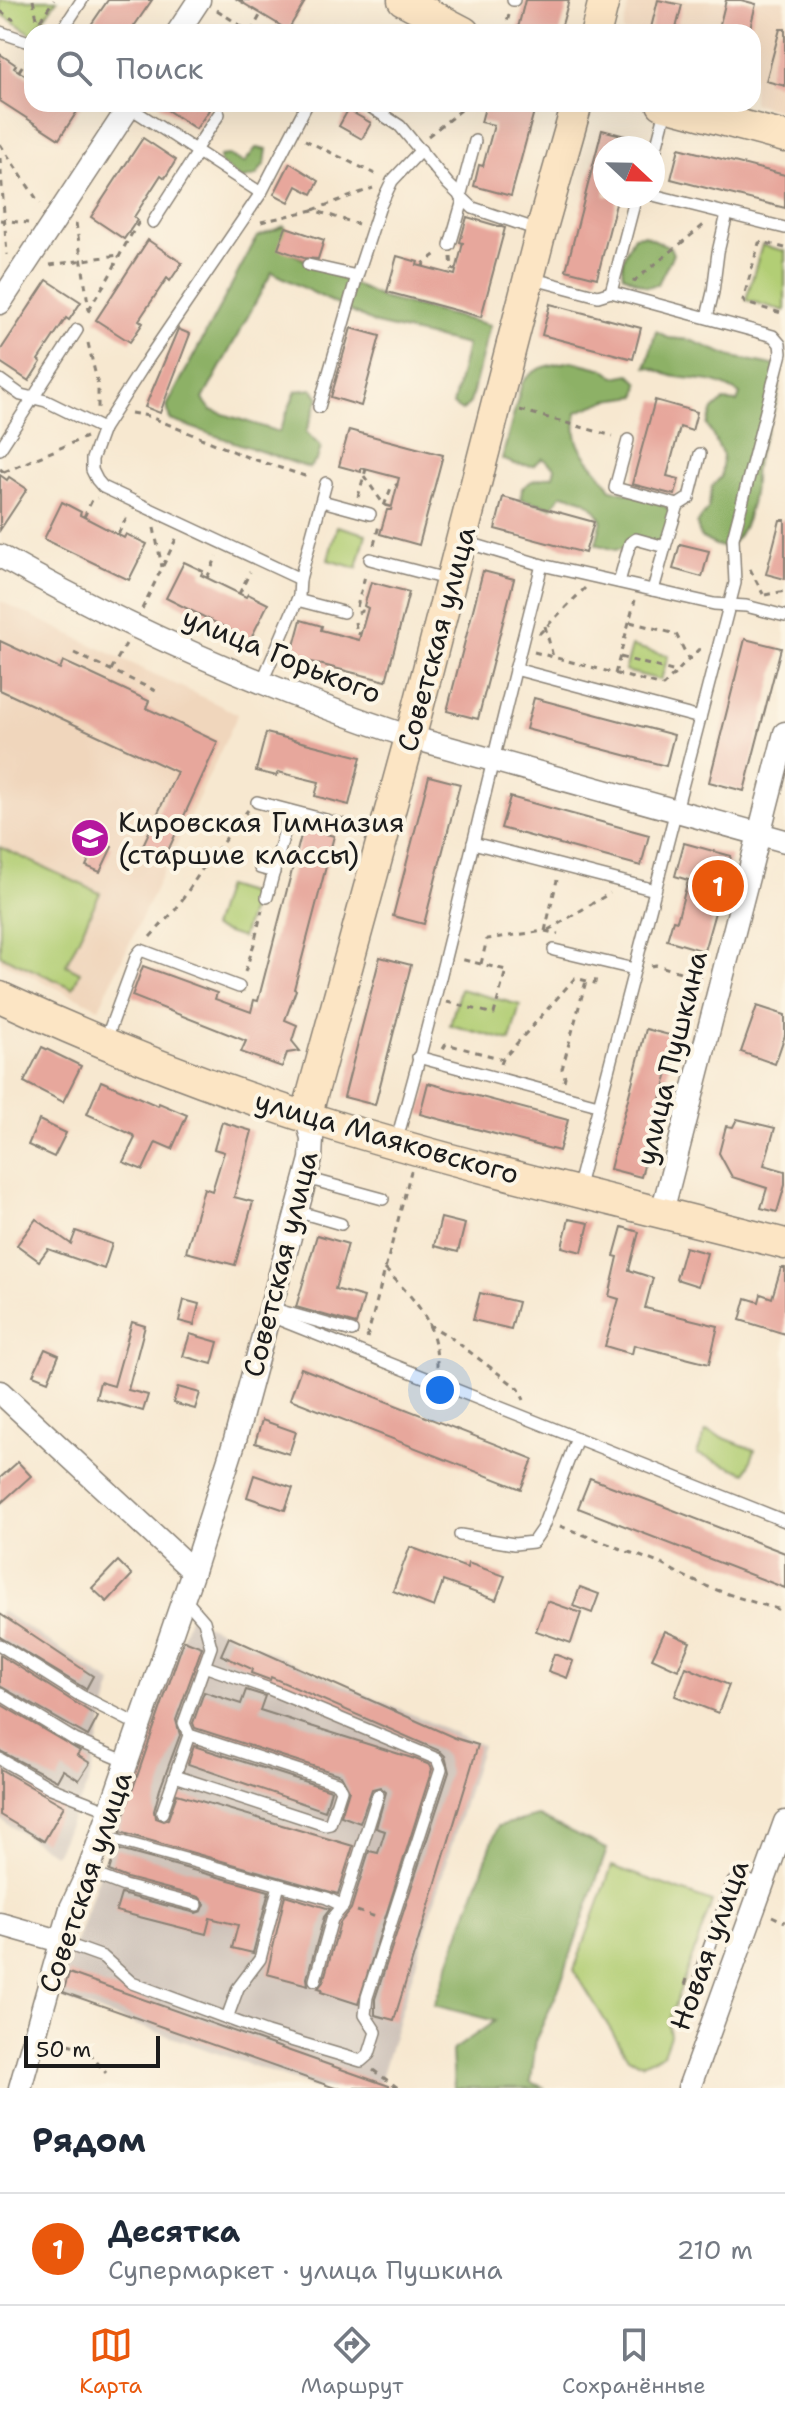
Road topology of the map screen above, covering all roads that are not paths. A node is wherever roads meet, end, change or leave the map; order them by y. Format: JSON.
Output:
{"nodes":[{"id":1,"x":82,"y":0,"type":"edge"},
{"id":2,"x":403,"y":0,"type":"edge"},
{"id":3,"x":604,"y":0,"type":"edge"},
{"id":4,"x":208,"y":5,"type":"edge"},
{"id":5,"x":66,"y":24,"type":"edge"},
{"id":6,"x":187,"y":24,"type":"edge"},
{"id":7,"x":449,"y":24,"type":"edge"},
{"id":8,"x":598,"y":24,"type":"edge"},
{"id":9,"x":0,"y":32,"type":"edge"},
{"id":10,"x":24,"y":40,"type":"edge"},
{"id":11,"x":125,"y":112,"type":"edge"},
{"id":12,"x":140,"y":112,"type":"edge"},
{"id":13,"x":303,"y":112,"type":"edge"},
{"id":14,"x":380,"y":112,"type":"edge"},
{"id":15,"x":575,"y":112,"type":"edge"},
{"id":16,"x":663,"y":112,"type":"edge"},
{"id":17,"x":690,"y":112,"type":"edge"},
{"id":18,"x":219,"y":114,"type":"dead end"},
{"id":19,"x":658,"y":136,"type":"edge"},
{"id":20,"x":785,"y":137,"type":"edge"},
{"id":21,"x":475,"y":141,"type":"dead end"},
{"id":22,"x":419,"y":148,"type":"junction"},
{"id":23,"x":197,"y":151,"type":"junction"},
{"id":24,"x":261,"y":193,"type":"junction"},
{"id":25,"x":665,"y":198,"type":"edge"},
{"id":26,"x":462,"y":199,"type":"junction"},
{"id":27,"x":633,"y":208,"type":"edge"},
{"id":28,"x":724,"y":213,"type":"junction"},
{"id":29,"x":153,"y":222,"type":"dead end"},
{"id":30,"x":785,"y":228,"type":"edge"},
{"id":31,"x":541,"y":231,"type":"junction"},
{"id":32,"x":450,"y":245,"type":"road end"},
{"id":33,"x":308,"y":265,"type":"dead end"},
{"id":34,"x":357,"y":276,"type":"junction"},
{"id":35,"x":529,"y":278,"type":"junction"},
{"id":36,"x":615,"y":293,"type":"junction"},
{"id":37,"x":0,"y":303,"type":"edge"},
{"id":38,"x":707,"y":317,"type":"junction"},
{"id":39,"x":80,"y":325,"type":"road end"},
{"id":40,"x":0,"y":380,"type":"edge"},
{"id":41,"x":33,"y":398,"type":"junction"},
{"id":42,"x":319,"y":407,"type":"dead end"},
{"id":43,"x":103,"y":429,"type":"junction"},
{"id":44,"x":628,"y":440,"type":"road end"},
{"id":45,"x":0,"y":449,"type":"edge"},
{"id":46,"x":700,"y":454,"type":"dead end"},
{"id":47,"x":326,"y":483,"type":"road end"},
{"id":48,"x":322,"y":501,"type":"junction"},
{"id":49,"x":678,"y":505,"type":"junction"},
{"id":50,"x":376,"y":516,"type":"road end"},
{"id":51,"x":461,"y":541,"type":"junction"},
{"id":52,"x":665,"y":547,"type":"junction"},
{"id":53,"x":0,"y":556,"type":"edge"},
{"id":54,"x":370,"y":559,"type":"dead end"},
{"id":55,"x":542,"y":565,"type":"junction"},
{"id":56,"x":300,"y":579,"type":"junction"},
{"id":57,"x":451,"y":580,"type":"junction"},
{"id":58,"x":619,"y":582,"type":"junction"},
{"id":59,"x":653,"y":590,"type":"junction"},
{"id":60,"x":297,"y":600,"type":"junction"},
{"id":61,"x":729,"y":605,"type":"junction"},
{"id":62,"x":343,"y":612,"type":"dead end"},
{"id":63,"x":785,"y":616,"type":"edge"},
{"id":64,"x":515,"y":669,"type":"junction"},
{"id":65,"x":262,"y":682,"type":"junction"},
{"id":66,"x":700,"y":718,"type":"junction"},
{"id":67,"x":785,"y":733,"type":"edge"},
{"id":68,"x":410,"y":737,"type":"junction"},
{"id":69,"x":492,"y":760,"type":"junction"},
{"id":70,"x":257,"y":802,"type":"road end"},
{"id":71,"x":290,"y":811,"type":"junction"},
{"id":72,"x":676,"y":811,"type":"junction"},
{"id":73,"x":759,"y":834,"type":"junction"},
{"id":74,"x":384,"y":835,"type":"junction"},
{"id":75,"x":785,"y":841,"type":"edge"},
{"id":76,"x":473,"y":843,"type":"junction"},
{"id":77,"x":260,"y":868,"type":"dead end"},
{"id":78,"x":274,"y":872,"type":"junction"},
{"id":79,"x":655,"y":890,"type":"junction"},
{"id":80,"x":267,"y":897,"type":"road end"},
{"id":81,"x":554,"y":950,"type":"dead end"},
{"id":82,"x":634,"y":969,"type":"junction"},
{"id":83,"x":239,"y":987,"type":"road end"},
{"id":84,"x":0,"y":997,"type":"edge"},
{"id":85,"x":105,"y":1044,"type":"junction"},
{"id":86,"x":418,"y":1057,"type":"junction"},
{"id":87,"x":598,"y":1105,"type":"junction"},
{"id":88,"x":306,"y":1117,"type":"junction"},
{"id":89,"x":406,"y":1147,"type":"junction"},
{"id":90,"x":306,"y":1178,"type":"junction"},
{"id":91,"x":577,"y":1191,"type":"junction"},
{"id":92,"x":383,"y":1199,"type":"dead end"},
{"id":93,"x":296,"y":1211,"type":"junction"},
{"id":94,"x":662,"y":1212,"type":"junction"},
{"id":95,"x":341,"y":1224,"type":"dead end"},
{"id":96,"x":785,"y":1244,"type":"edge"},
{"id":97,"x":269,"y":1311,"type":"junction"},
{"id":98,"x":352,"y":1331,"type":"dead end"},
{"id":99,"x":0,"y":1392,"type":"edge"},
{"id":100,"x":577,"y":1438,"type":"junction"},
{"id":101,"x":785,"y":1521,"type":"edge"},
{"id":102,"x":460,"y":1535,"type":"dead end"},
{"id":103,"x":193,"y":1571,"type":"junction"},
{"id":104,"x":183,"y":1598,"type":"junction"},
{"id":105,"x":0,"y":1645,"type":"edge"},
{"id":106,"x":204,"y":1666,"type":"junction"},
{"id":107,"x":0,"y":1694,"type":"edge"},
{"id":108,"x":140,"y":1726,"type":"junction"},
{"id":109,"x":189,"y":1735,"type":"junction"},
{"id":110,"x":0,"y":1759,"type":"edge"},
{"id":111,"x":127,"y":1762,"type":"junction"},
{"id":112,"x":175,"y":1776,"type":"junction"},
{"id":113,"x":378,"y":1795,"type":"dead end"},
{"id":114,"x":110,"y":1811,"type":"junction"},
{"id":115,"x":162,"y":1813,"type":"dead end"},
{"id":116,"x":785,"y":1822,"type":"edge"},
{"id":117,"x":101,"y":1836,"type":"junction"},
{"id":118,"x":88,"y":1872,"type":"junction"},
{"id":119,"x":279,"y":1885,"type":"junction"},
{"id":120,"x":762,"y":1886,"type":"junction"},
{"id":121,"x":197,"y":1905,"type":"dead end"},
{"id":122,"x":343,"y":1906,"type":"junction"},
{"id":123,"x":0,"y":1924,"type":"edge"},
{"id":124,"x":60,"y":1941,"type":"junction"},
{"id":125,"x":700,"y":1973,"type":"dead end"},
{"id":126,"x":315,"y":1980,"type":"dead end"},
{"id":127,"x":227,"y":2018,"type":"junction"},
{"id":128,"x":20,"y":2088,"type":"edge"},
{"id":129,"x":689,"y":2088,"type":"edge"}],
"edges":[{"from":1,"to":5,"type":"lane"},
{"from":2,"to":7,"type":"street"},
{"from":3,"to":8,"type":"street"},
{"from":4,"to":6,"type":"street"},
{"from":9,"to":10,"type":"lane"},
{"from":11,"to":37,"type":"street"},
{"from":12,"to":23,"type":"lane"},
{"from":13,"to":24,"type":"lane"},
{"from":14,"to":22,"type":"lane"},
{"from":15,"to":31,"type":"street","name":"Советская улица"},
{"from":16,"to":19,"type":"lane"},
{"from":17,"to":20,"type":"street"},
{"from":18,"to":23,"type":"lane"},
{"from":21,"to":26,"type":"lane"},
{"from":22,"to":26,"type":"lane"},
{"from":22,"to":34,"type":"lane"},
{"from":23,"to":24,"type":"lane"},
{"from":23,"to":29,"type":"lane"},
{"from":24,"to":43,"type":"lane"},
{"from":25,"to":28,"type":"lane"},
{"from":26,"to":31,"type":"lane"},
{"from":26,"to":32,"type":"lane"},
{"from":27,"to":36,"type":"lane"},
{"from":28,"to":30,"type":"lane"},
{"from":28,"to":38,"type":"lane"},
{"from":31,"to":35,"type":"street","name":"Советская улица"},
{"from":33,"to":34,"type":"lane"},
{"from":34,"to":42,"type":"lane"},
{"from":35,"to":36,"type":"lane"},
{"from":35,"to":51,"type":"street","name":"Советская улица"},
{"from":36,"to":38,"type":"lane"},
{"from":38,"to":61,"type":"lane"},
{"from":39,"to":41,"type":"lane"},
{"from":40,"to":41,"type":"lane"},
{"from":41,"to":43,"type":"lane"},
{"from":41,"to":45,"type":"lane"},
{"from":43,"to":56,"type":"lane"},
{"from":44,"to":49,"type":"lane"},
{"from":46,"to":49,"type":"lane"},
{"from":47,"to":48,"type":"lane"},
{"from":48,"to":50,"type":"lane"},
{"from":48,"to":56,"type":"lane"},
{"from":49,"to":52,"type":"lane"},
{"from":51,"to":55,"type":"lane"},
{"from":51,"to":57,"type":"street","name":"Советская улица"},
{"from":52,"to":58,"type":"lane"},
{"from":52,"to":59,"type":"lane"},
{"from":53,"to":65,"type":"street","name":"улица Горького"},
{"from":54,"to":57,"type":"lane"},
{"from":55,"to":58,"type":"lane"},
{"from":55,"to":64,"type":"lane"},
{"from":56,"to":60,"type":"lane"},
{"from":57,"to":68,"type":"street","name":"Советская улица"},
{"from":58,"to":59,"type":"lane"},
{"from":59,"to":61,"type":"lane"},
{"from":60,"to":62,"type":"lane"},
{"from":60,"to":65,"type":"lane"},
{"from":61,"to":63,"type":"lane"},
{"from":61,"to":66,"type":"lane"},
{"from":64,"to":66,"type":"lane"},
{"from":64,"to":69,"type":"lane"},
{"from":65,"to":68,"type":"street","name":"улица Горького"},
{"from":66,"to":72,"type":"lane"},
{"from":67,"to":73,"type":"street","name":"улица Пушкина"},
{"from":68,"to":69,"type":"street","name":"улица Горького"},
{"from":68,"to":74,"type":"street","name":"Советская улица"},
{"from":69,"to":72,"type":"street","name":"улица Горького"},
{"from":69,"to":76,"type":"lane"},
{"from":70,"to":71,"type":"lane"},
{"from":71,"to":74,"type":"lane"},
{"from":71,"to":78,"type":"lane"},
{"from":72,"to":73,"type":"street","name":"улица Горького"},
{"from":72,"to":79,"type":"lane"},
{"from":73,"to":75,"type":"street","name":"улица Горького"},
{"from":73,"to":94,"type":"street","name":"улица Пушкина"},
{"from":74,"to":88,"type":"street","name":"Советская улица"},
{"from":76,"to":79,"type":"lane"},
{"from":76,"to":86,"type":"lane"},
{"from":77,"to":78,"type":"lane"},
{"from":78,"to":80,"type":"lane"},
{"from":79,"to":82,"type":"lane"},
{"from":81,"to":82,"type":"lane"},
{"from":82,"to":87,"type":"lane"},
{"from":83,"to":85,"type":"lane"},
{"from":84,"to":85,"type":"street","name":"улица Маяковского"},
{"from":85,"to":88,"type":"street","name":"улица Маяковского"},
{"from":86,"to":87,"type":"lane"},
{"from":86,"to":89,"type":"lane"},
{"from":87,"to":91,"type":"lane"},
{"from":88,"to":89,"type":"street","name":"улица Маяковского"},
{"from":88,"to":90,"type":"street","name":"Советская улица"},
{"from":89,"to":91,"type":"street","name":"улица Маяковского"},
{"from":90,"to":92,"type":"lane"},
{"from":90,"to":93,"type":"street","name":"Советская улица"},
{"from":91,"to":94,"type":"street","name":"улица Маяковского"},
{"from":93,"to":95,"type":"lane"},
{"from":93,"to":97,"type":"street","name":"Советская улица"},
{"from":94,"to":96,"type":"street","name":"улица Маяковского"},
{"from":97,"to":98,"type":"lane"},
{"from":97,"to":100,"type":"lane"},
{"from":97,"to":103,"type":"street","name":"Советская улица"},
{"from":99,"to":103,"type":"street"},
{"from":100,"to":101,"type":"lane"},
{"from":100,"to":102,"type":"lane"},
{"from":103,"to":104,"type":"street","name":"Советская улица"},
{"from":104,"to":106,"type":"lane"},
{"from":104,"to":108,"type":"street","name":"Советская улица"},
{"from":105,"to":108,"type":"lane"},
{"from":106,"to":109,"type":"lane"},
{"from":106,"to":127,"type":"lane"},
{"from":107,"to":111,"type":"lane"},
{"from":108,"to":111,"type":"street","name":"Советская улица"},
{"from":109,"to":112,"type":"lane"},
{"from":109,"to":112,"type":"lane"},
{"from":110,"to":114,"type":"lane"},
{"from":111,"to":114,"type":"street","name":"Советская улица"},
{"from":112,"to":115,"type":"lane"},
{"from":113,"to":122,"type":"lane"},
{"from":114,"to":117,"type":"street","name":"Советская улица"},
{"from":116,"to":120,"type":"street","name":"Новая улица"},
{"from":117,"to":118,"type":"street","name":"Советская улица"},
{"from":117,"to":119,"type":"lane"},
{"from":118,"to":121,"type":"lane"},
{"from":118,"to":124,"type":"street","name":"Советская улица"},
{"from":119,"to":122,"type":"lane"},
{"from":119,"to":127,"type":"lane"},
{"from":120,"to":125,"type":"lane"},
{"from":120,"to":129,"type":"street","name":"Новая улица"},
{"from":122,"to":126,"type":"lane"},
{"from":123,"to":124,"type":"street"},
{"from":124,"to":127,"type":"lane"},
{"from":124,"to":128,"type":"street","name":"Советская улица"}]}
